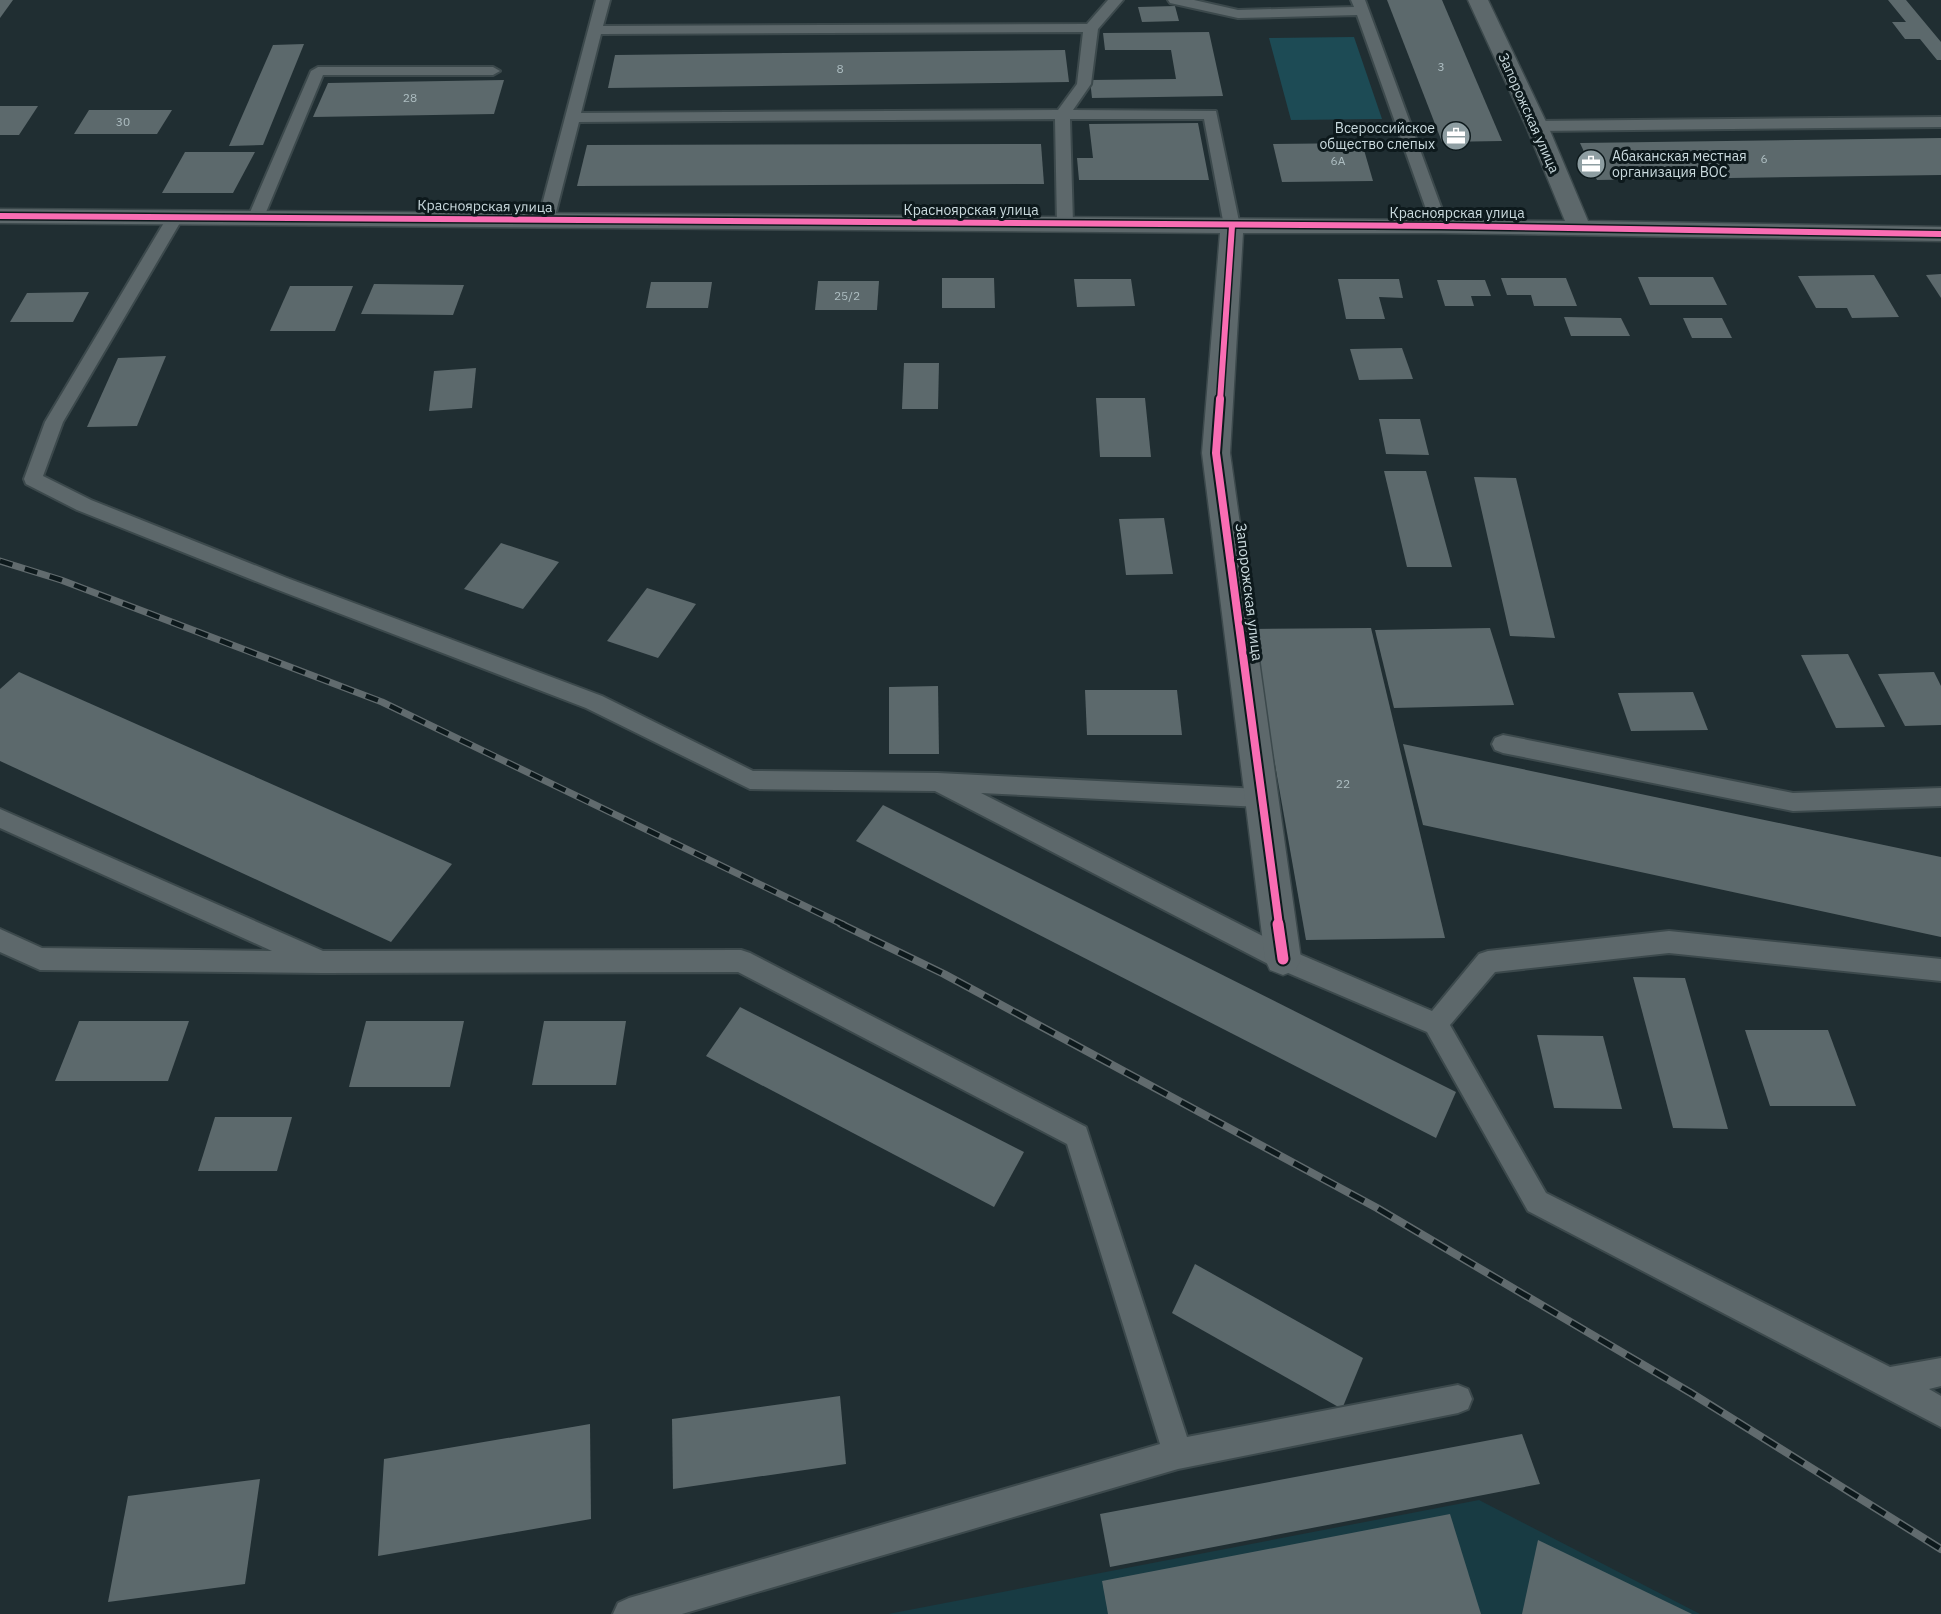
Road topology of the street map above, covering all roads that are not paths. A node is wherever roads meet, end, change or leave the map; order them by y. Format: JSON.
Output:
{"nodes":[{"id":1,"x":603,"y":0,"type":"edge"},
{"id":2,"x":1116,"y":0,"type":"edge"},
{"id":3,"x":1175,"y":0,"type":"edge"},
{"id":4,"x":1478,"y":0,"type":"edge"},
{"id":5,"x":1360,"y":6,"type":"edge"},
{"id":6,"x":1236,"y":7,"type":"edge"},
{"id":7,"x":1091,"y":28,"type":"junction"},
{"id":8,"x":595,"y":30,"type":"junction"},
{"id":9,"x":493,"y":71,"type":"dead end"},
{"id":10,"x":1062,"y":116,"type":"junction"},
{"id":11,"x":573,"y":118,"type":"junction"},
{"id":12,"x":1941,"y":122,"type":"edge"},
{"id":13,"x":1537,"y":126,"type":"junction"},
{"id":14,"x":0,"y":216,"type":"edge"},
{"id":15,"x":176,"y":216,"type":"junction"},
{"id":16,"x":256,"y":217,"type":"junction"},
{"id":17,"x":546,"y":220,"type":"junction"},
{"id":18,"x":1065,"y":224,"type":"junction"},
{"id":19,"x":1232,"y":226,"type":"junction"},
{"id":20,"x":1440,"y":226,"type":"junction"},
{"id":21,"x":1579,"y":227,"type":"junction"},
{"id":22,"x":1941,"y":234,"type":"edge"},
{"id":23,"x":1503,"y":744,"type":"dead end"},
{"id":24,"x":938,"y":782,"type":"junction"},
{"id":25,"x":1941,"y":797,"type":"edge"},
{"id":26,"x":1260,"y":798,"type":"junction"},
{"id":27,"x":0,"y":818,"type":"edge"},
{"id":28,"x":0,"y":940,"type":"edge"},
{"id":29,"x":1283,"y":959,"type":"junction"},
{"id":30,"x":323,"y":962,"type":"junction"},
{"id":31,"x":1941,"y":970,"type":"edge"},
{"id":32,"x":1437,"y":1024,"type":"junction"},
{"id":33,"x":1941,"y":1372,"type":"edge"},
{"id":34,"x":1889,"y":1382,"type":"junction"},
{"id":35,"x":1458,"y":1399,"type":"dead end"},
{"id":36,"x":1941,"y":1412,"type":"edge"},
{"id":37,"x":1178,"y":1454,"type":"junction"},
{"id":38,"x":628,"y":1614,"type":"edge"}],
"edges":[{"from":1,"to":8,"type":"lane"},
{"from":2,"to":7,"type":"lane"},
{"from":3,"to":6,"type":"lane"},
{"from":4,"to":13,"type":"street","name":"Запорожская улица"},
{"from":5,"to":6,"type":"lane"},
{"from":5,"to":20,"type":"lane"},
{"from":7,"to":8,"type":"lane"},
{"from":7,"to":10,"type":"lane"},
{"from":8,"to":11,"type":"lane"},
{"from":9,"to":16,"type":"lane"},
{"from":10,"to":11,"type":"lane"},
{"from":10,"to":18,"type":"lane"},
{"from":10,"to":19,"type":"lane"},
{"from":11,"to":17,"type":"lane"},
{"from":12,"to":13,"type":"lane"},
{"from":13,"to":21,"type":"street","name":"Запорожская улица"},
{"from":14,"to":15,"type":"street","name":"Красноярская улица"},
{"from":15,"to":16,"type":"street","name":"Красноярская улица"},
{"from":15,"to":24,"type":"lane"},
{"from":16,"to":17,"type":"street","name":"Красноярская улица"},
{"from":17,"to":18,"type":"street","name":"Красноярская улица"},
{"from":18,"to":19,"type":"street","name":"Красноярская улица"},
{"from":19,"to":20,"type":"street","name":"Красноярская улица"},
{"from":19,"to":26,"type":"street","name":"Запорожская улица"},
{"from":20,"to":21,"type":"street","name":"Красноярская улица"},
{"from":21,"to":22,"type":"street","name":"Красноярская улица"},
{"from":23,"to":25,"type":"lane"},
{"from":24,"to":26,"type":"lane"},
{"from":24,"to":29,"type":"lane"},
{"from":26,"to":29,"type":"street","name":"Запорожская улица"},
{"from":27,"to":30,"type":"lane"},
{"from":28,"to":30,"type":"lane"},
{"from":29,"to":32,"type":"lane"},
{"from":30,"to":37,"type":"lane"},
{"from":31,"to":32,"type":"lane"},
{"from":32,"to":34,"type":"lane"},
{"from":33,"to":34,"type":"lane"},
{"from":34,"to":36,"type":"lane"},
{"from":35,"to":37,"type":"lane"},
{"from":37,"to":38,"type":"lane"}]}
